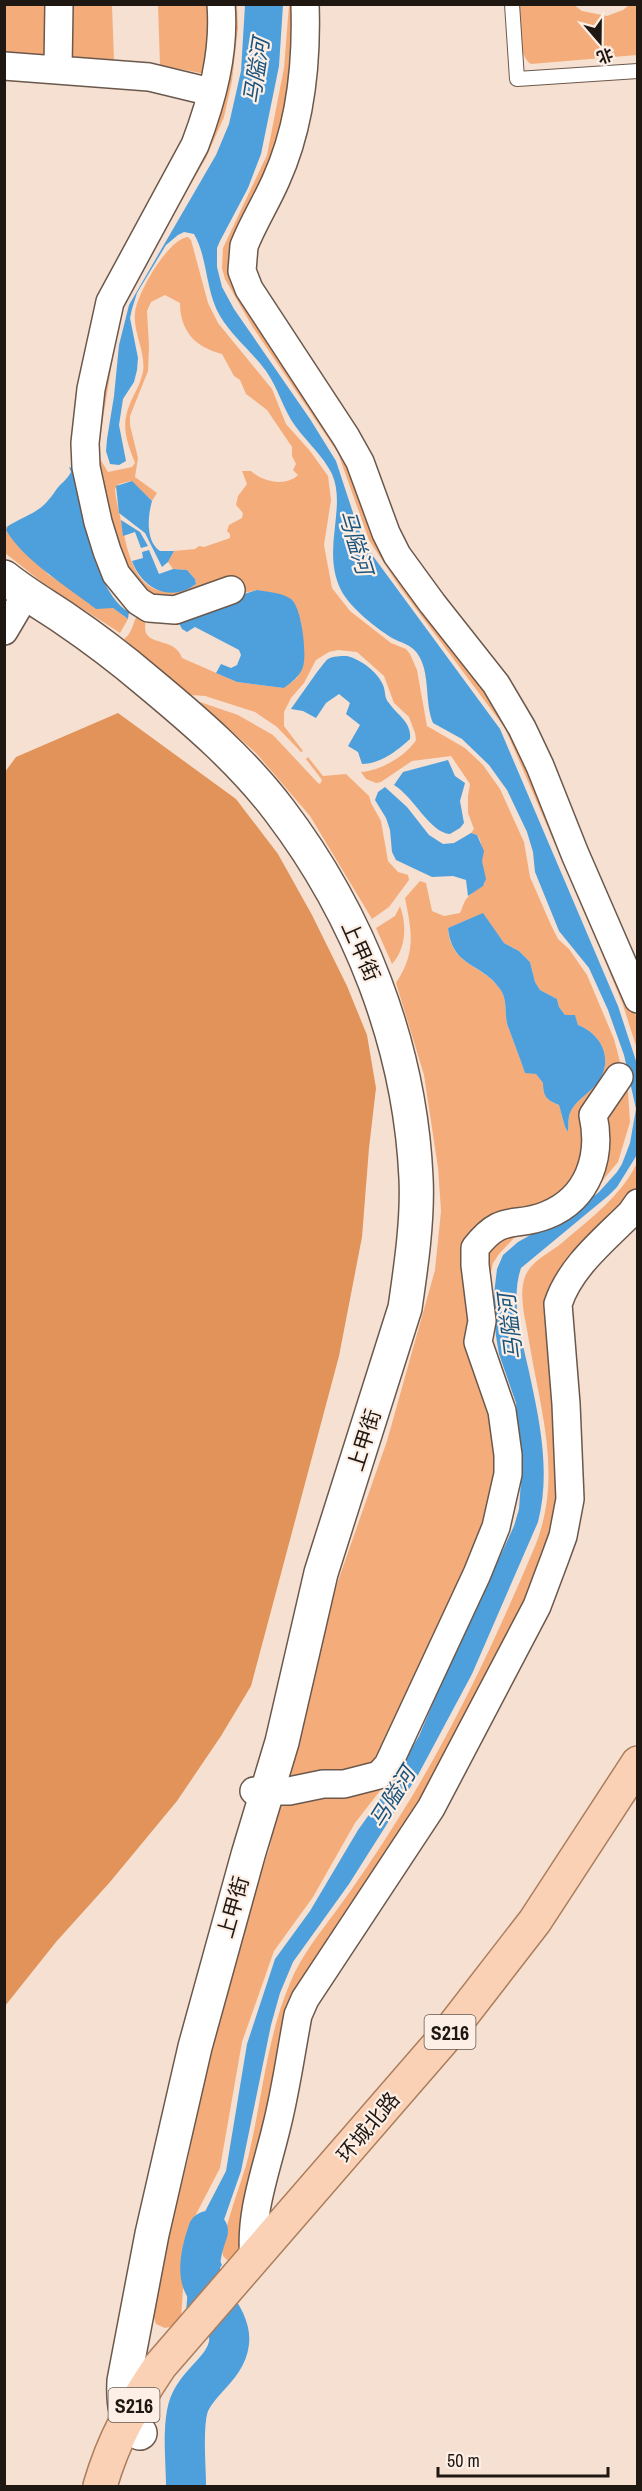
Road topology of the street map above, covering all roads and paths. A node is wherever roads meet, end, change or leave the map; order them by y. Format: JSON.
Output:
{"nodes":[{"id":1,"x":59,"y":4,"type":"edge"},
{"id":2,"x":221,"y":4,"type":"edge"},
{"id":3,"x":305,"y":4,"type":"edge"},
{"id":4,"x":512,"y":4,"type":"edge"},
{"id":5,"x":4,"y":66,"type":"edge"},
{"id":6,"x":58,"y":68,"type":"junction"},
{"id":7,"x":638,"y":71,"type":"edge"},
{"id":8,"x":212,"y":92,"type":"junction"},
{"id":9,"x":4,"y":577,"type":"edge"},
{"id":10,"x":231,"y":590,"type":"dead end"},
{"id":11,"x":8,"y":613,"type":"edge"},
{"id":12,"x":638,"y":999,"type":"edge"},
{"id":13,"x":620,"y":1077,"type":"dead end"},
{"id":14,"x":638,"y":1203,"type":"edge"},
{"id":15,"x":638,"y":1763,"type":"edge"},
{"id":16,"x":638,"y":1787,"type":"edge"},
{"id":17,"x":260,"y":1791,"type":"junction"},
{"id":18,"x":244,"y":2275,"type":"junction"},
{"id":19,"x":129,"y":2434,"type":"junction"},
{"id":20,"x":101,"y":2487,"type":"edge"}],
"edges":[{"from":1,"to":6,"type":"street"},
{"from":2,"to":8,"type":"street"},
{"from":3,"to":12,"type":"street"},
{"from":4,"to":7,"type":"lane"},
{"from":5,"to":6,"type":"street"},
{"from":6,"to":8,"type":"street"},
{"from":8,"to":10,"type":"street"},
{"from":9,"to":17,"type":"street","name":"上甲街"},
{"from":11,"to":17,"type":"street","name":"上甲街"},
{"from":13,"to":17,"type":"street"},
{"from":14,"to":18,"type":"street"},
{"from":15,"to":18,"type":"main road","name":"环城北路","number":"S216"},
{"from":16,"to":18,"type":"main road","name":"环城北路","number":"S216"},
{"from":17,"to":19,"type":"street","name":"上甲街"},
{"from":18,"to":19,"type":"main road","name":"环城北路","number":"S216"},
{"from":19,"to":20,"type":"main road","name":"环城北路","number":"S216"}]}
